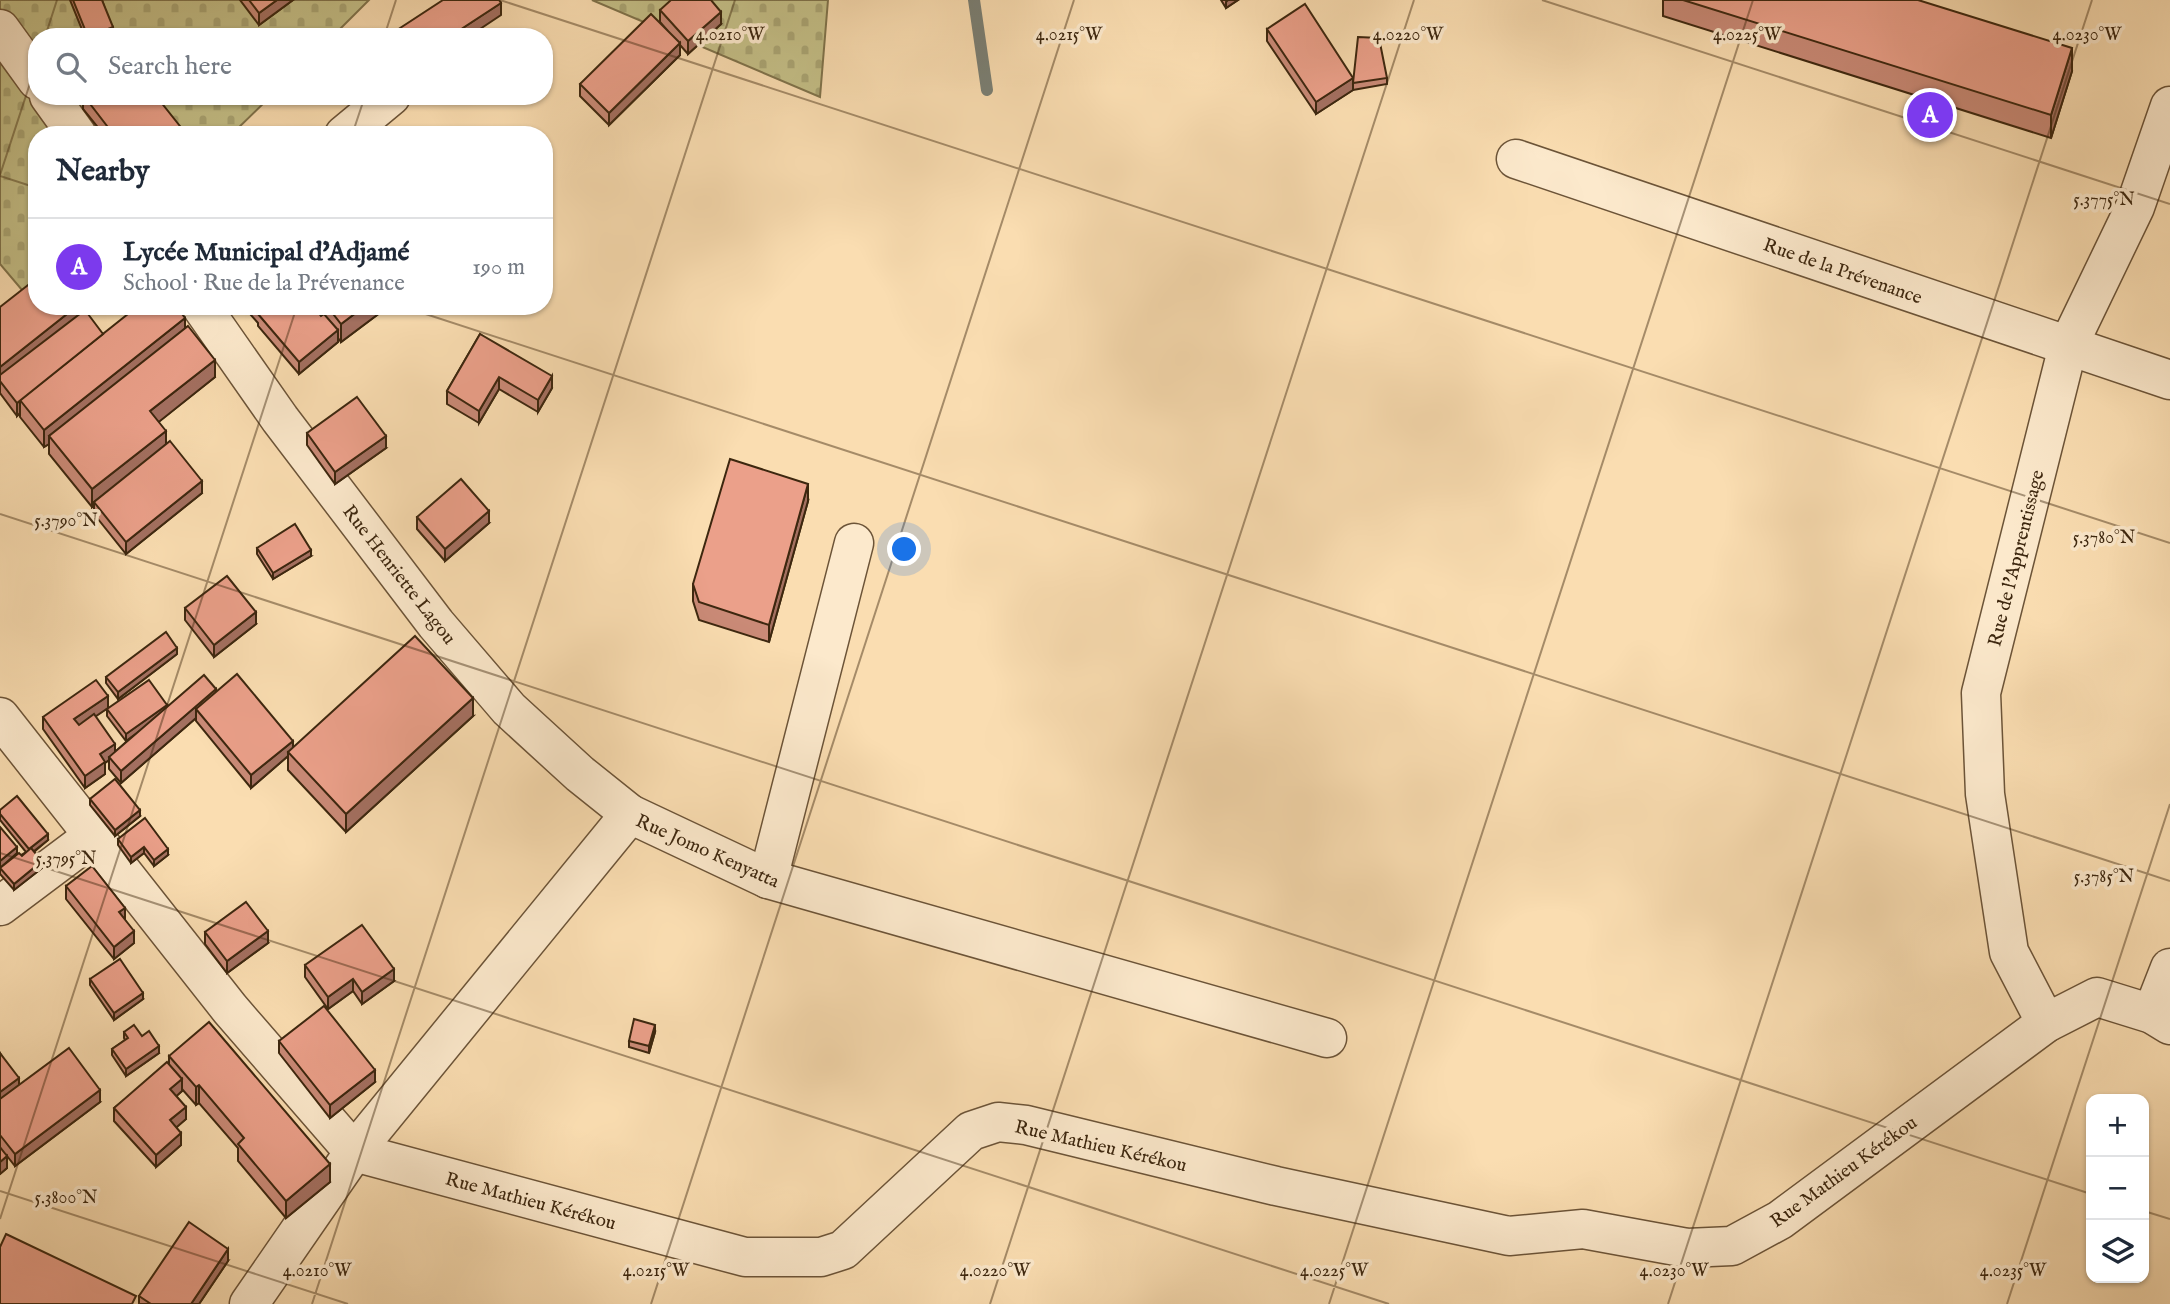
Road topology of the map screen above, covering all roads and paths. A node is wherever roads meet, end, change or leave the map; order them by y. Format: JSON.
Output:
{"nodes":[{"id":1,"x":0,"y":29,"type":"edge"},
{"id":2,"x":28,"y":68,"type":"edge"},
{"id":3,"x":55,"y":105,"type":"edge"},
{"id":4,"x":380,"y":105,"type":"edge"},
{"id":5,"x":2170,"y":106,"type":"edge"},
{"id":6,"x":71,"y":126,"type":"edge"},
{"id":7,"x":355,"y":126,"type":"edge"},
{"id":8,"x":1516,"y":159,"type":"dead end"},
{"id":9,"x":207,"y":315,"type":"edge"},
{"id":10,"x":2068,"y":346,"type":"junction"},
{"id":11,"x":2170,"y":380,"type":"edge"},
{"id":12,"x":854,"y":544,"type":"dead end"},
{"id":13,"x":0,"y":717,"type":"edge"},
{"id":14,"x":630,"y":814,"type":"junction"},
{"id":15,"x":92,"y":837,"type":"junction"},
{"id":16,"x":768,"y":879,"type":"junction"},
{"id":17,"x":0,"y":906,"type":"edge"},
{"id":18,"x":2170,"y":968,"type":"edge"},
{"id":19,"x":2161,"y":1019,"type":"edge"},
{"id":20,"x":2046,"y":1023,"type":"junction"},
{"id":21,"x":1327,"y":1038,"type":"dead end"},
{"id":22,"x":354,"y":1152,"type":"junction"},
{"id":23,"x":249,"y":1304,"type":"edge"}],
"edges":[{"from":1,"to":2,"type":"street"},
{"from":3,"to":6,"type":"street"},
{"from":4,"to":7,"type":"street"},
{"from":5,"to":10,"type":"street","name":"Rue de l'Apprentissage"},
{"from":8,"to":10,"type":"street","name":"Rue de la Prévenance"},
{"from":9,"to":14,"type":"street","name":"Rue Henriette Lagou"},
{"from":10,"to":11,"type":"street","name":"Rue de la Prévenance"},
{"from":10,"to":20,"type":"street","name":"Rue de l'Apprentissage"},
{"from":12,"to":16,"type":"street"},
{"from":13,"to":15,"type":"street"},
{"from":14,"to":16,"type":"street","name":"Rue Jomo Kenyatta"},
{"from":14,"to":22,"type":"street","name":"Rue Jomo Kenyatta"},
{"from":15,"to":17,"type":"street"},
{"from":15,"to":22,"type":"street"},
{"from":16,"to":21,"type":"street","name":"Rue Jomo Kenyatta"},
{"from":18,"to":19,"type":"street"},
{"from":19,"to":20,"type":"street","name":"Rue Mathieu Kérékou"},
{"from":20,"to":22,"type":"street","name":"Rue Mathieu Kérékou"},
{"from":22,"to":23,"type":"street","name":"Rue Jomo Kenyatta"}]}
